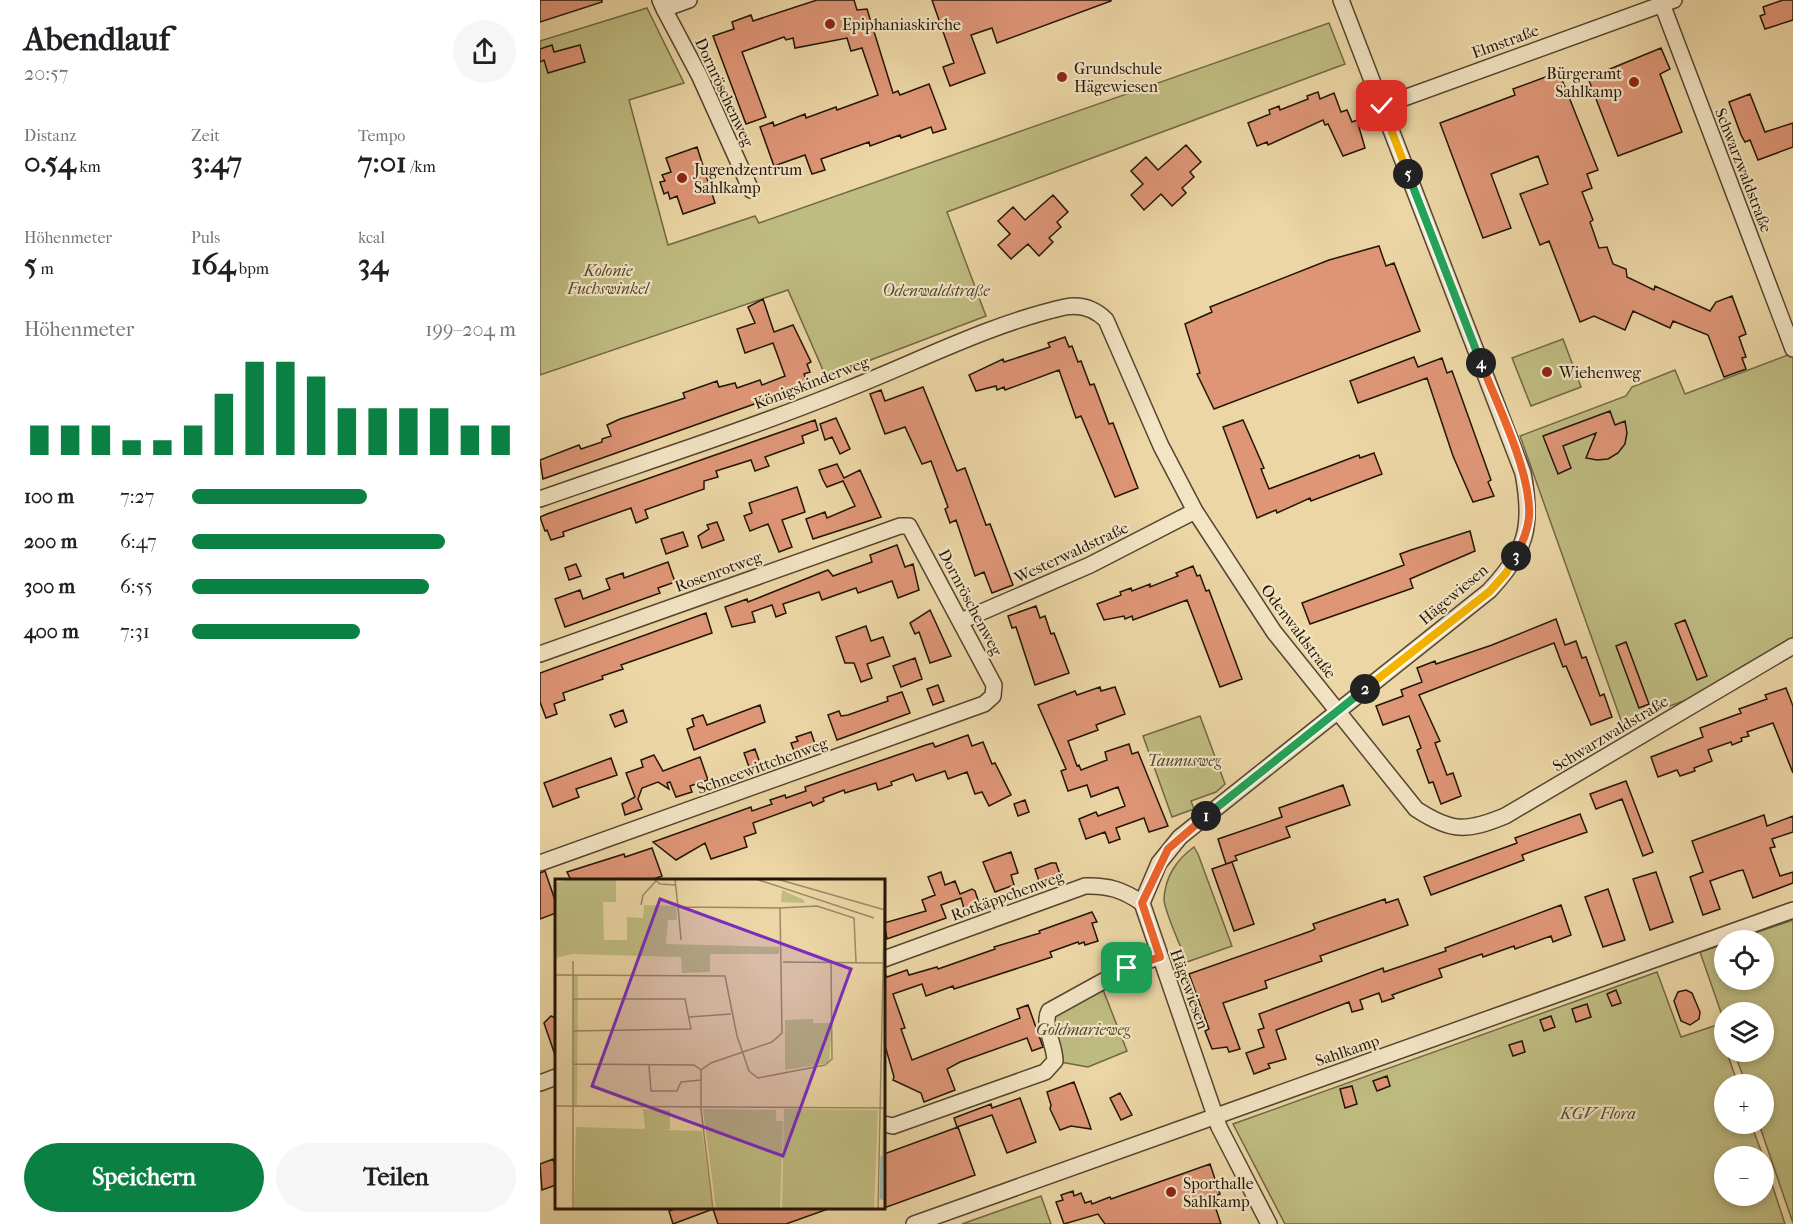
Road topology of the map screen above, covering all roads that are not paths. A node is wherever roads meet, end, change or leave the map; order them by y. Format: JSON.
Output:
{"nodes":[{"id":1,"x":689,"y":0,"type":"edge"},
{"id":2,"x":1341,"y":0,"type":"edge"},
{"id":3,"x":1668,"y":2,"type":"edge"},
{"id":4,"x":662,"y":4,"type":"edge"},
{"id":5,"x":1382,"y":106,"type":"junction"},
{"id":6,"x":751,"y":190,"type":"dead end"},
{"id":7,"x":1096,"y":310,"type":"joint"},
{"id":8,"x":1793,"y":349,"type":"edge"},
{"id":9,"x":540,"y":499,"type":"edge"},
{"id":10,"x":1195,"y":511,"type":"junction"},
{"id":11,"x":909,"y":526,"type":"joint"},
{"id":12,"x":961,"y":621,"type":"junction"},
{"id":13,"x":1793,"y":646,"type":"edge"},
{"id":14,"x":540,"y":654,"type":"edge"},
{"id":15,"x":993,"y":696,"type":"joint"},
{"id":16,"x":1336,"y":710,"type":"junction"},
{"id":17,"x":1439,"y":824,"type":"joint"},
{"id":18,"x":540,"y":863,"type":"edge"},
{"id":19,"x":1142,"y":903,"type":"junction"},
{"id":20,"x":1793,"y":910,"type":"edge"},
{"id":21,"x":1160,"y":957,"type":"junction"},
{"id":22,"x":885,"y":959,"type":"edge"},
{"id":23,"x":555,"y":1077,"type":"edge"},
{"id":24,"x":540,"y":1083,"type":"edge"},
{"id":25,"x":1215,"y":1114,"type":"junction"},
{"id":26,"x":885,"y":1124,"type":"edge"},
{"id":27,"x":914,"y":1224,"type":"edge"},
{"id":28,"x":1269,"y":1224,"type":"edge"}],
"edges":[{"from":1,"to":4,"type":"street"},
{"from":2,"to":5,"type":"street","name":"Hägewiesen"},
{"from":3,"to":5,"type":"street","name":"Elmstraße"},
{"from":3,"to":8,"type":"street","name":"Schwarzwaldstraße"},
{"from":4,"to":6,"type":"street","name":"Dornröschenweg"},
{"from":5,"to":16,"type":"street","name":"Hägewiesen"},
{"from":7,"to":9,"type":"street","name":"Königskinderweg"},
{"from":7,"to":10,"type":"street","name":"Odenwaldstraße"},
{"from":10,"to":12,"type":"street","name":"Westerwaldstraße"},
{"from":10,"to":16,"type":"street","name":"Odenwaldstraße"},
{"from":11,"to":12,"type":"street","name":"Dornröschenweg"},
{"from":11,"to":14,"type":"street","name":"Rosenrotweg"},
{"from":12,"to":15,"type":"street","name":"Dornröschenweg"},
{"from":13,"to":17,"type":"street","name":"Schwarzwaldstraße"},
{"from":15,"to":18,"type":"street","name":"Schneewittchenweg"},
{"from":16,"to":17,"type":"street","name":"Odenwaldstraße"},
{"from":16,"to":19,"type":"street","name":"Hägewiesen"},
{"from":19,"to":21,"type":"street","name":"Hägewiesen"},
{"from":19,"to":22,"type":"street","name":"Rotkäppchenweg"},
{"from":20,"to":25,"type":"street","name":"Sahlkamp"},
{"from":21,"to":25,"type":"street","name":"Hägewiesen"},
{"from":21,"to":26,"type":"street"},
{"from":23,"to":24,"type":"street"},
{"from":25,"to":27,"type":"street","name":"Sahlkamp"},
{"from":25,"to":28,"type":"street","name":"Hägewiesen"}]}
